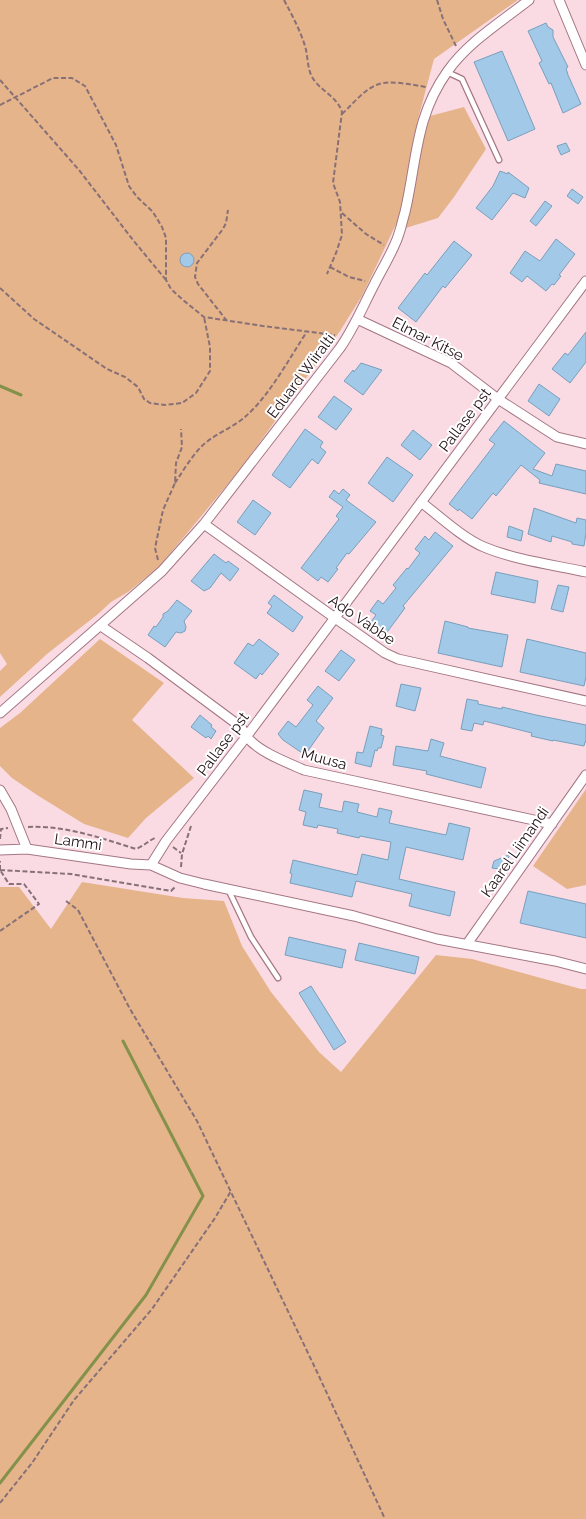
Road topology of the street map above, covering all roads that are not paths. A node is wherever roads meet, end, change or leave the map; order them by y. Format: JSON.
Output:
{"nodes":[{"id":1,"x":529,"y":0,"type":"edge"},
{"id":2,"x":559,"y":0,"type":"edge"},
{"id":3,"x":586,"y":65,"type":"edge"},
{"id":4,"x":446,"y":72,"type":"junction"},
{"id":5,"x":499,"y":160,"type":"dead end"},
{"id":6,"x":586,"y":282,"type":"edge"},
{"id":7,"x":357,"y":319,"type":"junction"},
{"id":8,"x":498,"y":399,"type":"junction"},
{"id":9,"x":586,"y":444,"type":"edge"},
{"id":10,"x":421,"y":502,"type":"junction"},
{"id":11,"x":204,"y":524,"type":"junction"},
{"id":12,"x":586,"y":572,"type":"edge"},
{"id":13,"x":335,"y":618,"type":"junction"},
{"id":14,"x":101,"y":626,"type":"junction"},
{"id":15,"x":586,"y":701,"type":"edge"},
{"id":16,"x":0,"y":713,"type":"edge"},
{"id":17,"x":246,"y":737,"type":"junction"},
{"id":18,"x":586,"y":776,"type":"edge"},
{"id":19,"x":0,"y":790,"type":"edge"},
{"id":20,"x":552,"y":824,"type":"junction"},
{"id":21,"x":27,"y":848,"type":"junction"},
{"id":22,"x":0,"y":850,"type":"edge"},
{"id":23,"x":151,"y":865,"type":"junction"},
{"id":24,"x":228,"y":889,"type":"junction"},
{"id":25,"x":467,"y":944,"type":"junction"},
{"id":26,"x":586,"y":969,"type":"edge"},
{"id":27,"x":278,"y":978,"type":"dead end"}],
"edges":[{"from":1,"to":4,"type":"street","name":"Eduard Wiiralti"},
{"from":2,"to":3,"type":"street"},
{"from":4,"to":5,"type":"lane"},
{"from":4,"to":7,"type":"street","name":"Eduard Wiiralti"},
{"from":6,"to":8,"type":"street","name":"Pallase pst"},
{"from":7,"to":8,"type":"street","name":"Elmar Kitse"},
{"from":7,"to":11,"type":"street","name":"Eduard Wiiralti"},
{"from":8,"to":9,"type":"street","name":"Elmar Kitse"},
{"from":8,"to":10,"type":"street","name":"Pallase pst"},
{"from":10,"to":12,"type":"street"},
{"from":10,"to":13,"type":"street","name":"Pallase pst"},
{"from":11,"to":13,"type":"street","name":"Ado Vabbe"},
{"from":11,"to":14,"type":"street","name":"Eduard Wiiralti"},
{"from":13,"to":15,"type":"street","name":"Ado Vabbe"},
{"from":13,"to":17,"type":"street","name":"Pallase pst"},
{"from":14,"to":16,"type":"street","name":"Eduard Wiiralti"},
{"from":14,"to":17,"type":"street","name":"Muusa"},
{"from":17,"to":20,"type":"street","name":"Muusa"},
{"from":17,"to":23,"type":"street","name":"Pallase pst"},
{"from":18,"to":20,"type":"street","name":"Kaarel Liimandi"},
{"from":19,"to":21,"type":"street"},
{"from":20,"to":25,"type":"street","name":"Kaarel Liimandi"},
{"from":21,"to":22,"type":"street","name":"Lammi"},
{"from":21,"to":23,"type":"street","name":"Lammi"},
{"from":23,"to":24,"type":"street"},
{"from":24,"to":25,"type":"street"},
{"from":24,"to":27,"type":"lane"},
{"from":25,"to":26,"type":"street"}]}
